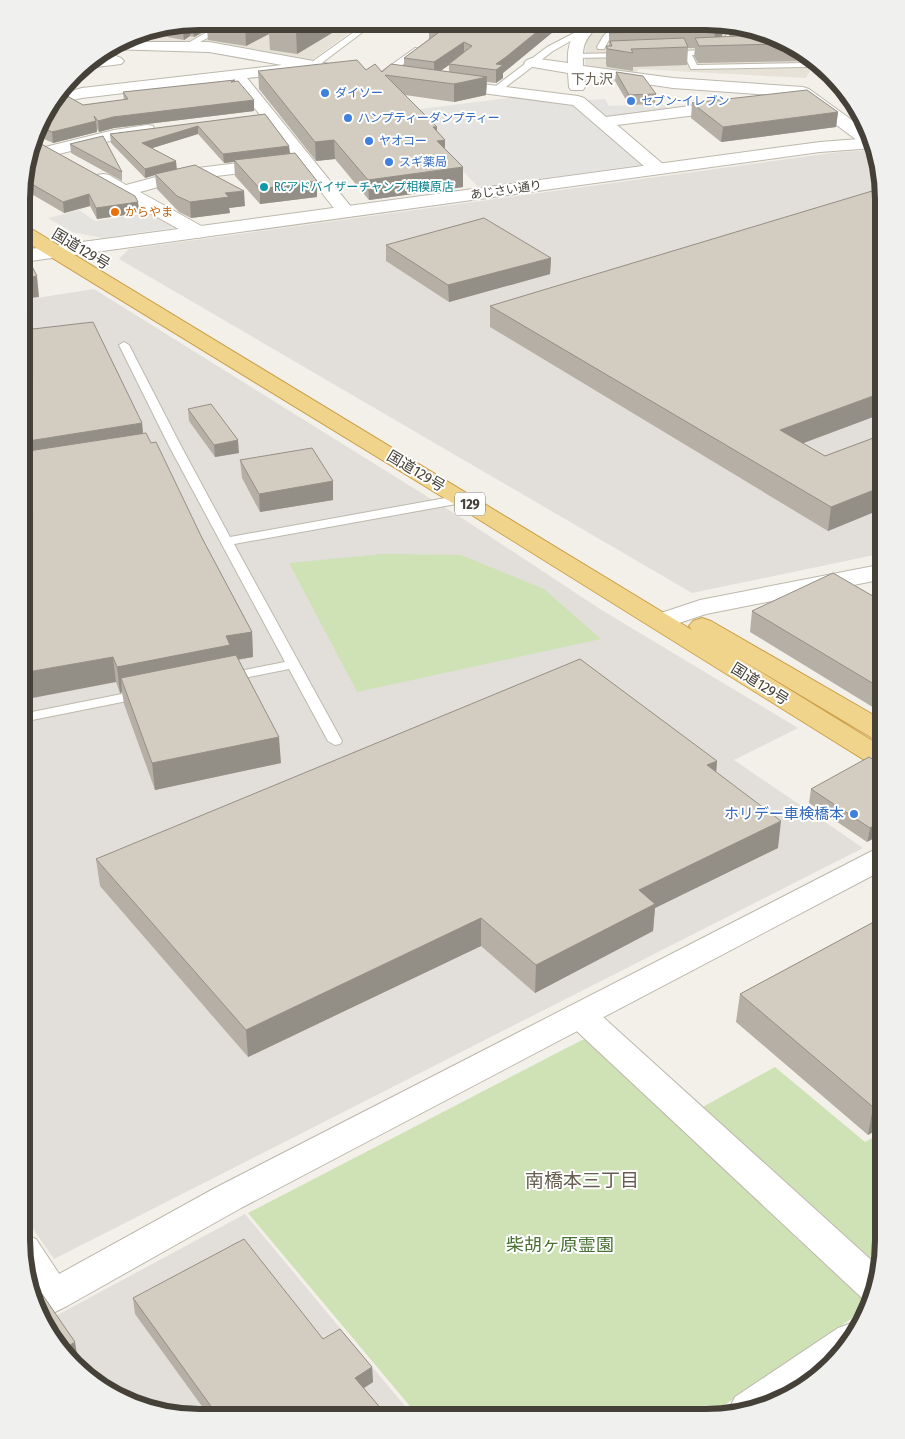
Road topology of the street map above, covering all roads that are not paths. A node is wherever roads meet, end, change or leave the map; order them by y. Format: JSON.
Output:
{"nodes":[{"id":1,"x":216,"y":30,"type":"edge"},
{"id":2,"x":361,"y":30,"type":"edge"},
{"id":3,"x":583,"y":30,"type":"edge"},
{"id":4,"x":616,"y":30,"type":"edge"},
{"id":5,"x":722,"y":33,"type":"edge"},
{"id":6,"x":731,"y":33,"type":"junction"},
{"id":7,"x":737,"y":33,"type":"edge"},
{"id":8,"x":579,"y":34,"type":"junction"},
{"id":9,"x":626,"y":36,"type":"edge"},
{"id":10,"x":607,"y":37,"type":"junction"},
{"id":11,"x":264,"y":45,"type":"dead end"},
{"id":12,"x":185,"y":47,"type":"junction"},
{"id":13,"x":422,"y":47,"type":"edge"},
{"id":14,"x":601,"y":47,"type":"dead end"},
{"id":15,"x":718,"y":50,"type":"junction"},
{"id":16,"x":727,"y":50,"type":"edge"},
{"id":17,"x":118,"y":51,"type":"edge"},
{"id":18,"x":115,"y":53,"type":"edge"},
{"id":19,"x":686,"y":53,"type":"junction"},
{"id":20,"x":248,"y":54,"type":"junction"},
{"id":21,"x":659,"y":54,"type":"edge"},
{"id":22,"x":632,"y":55,"type":"edge"},
{"id":23,"x":532,"y":63,"type":"junction"},
{"id":24,"x":576,"y":63,"type":"junction"},
{"id":25,"x":807,"y":64,"type":"edge"},
{"id":26,"x":770,"y":65,"type":"junction"},
{"id":27,"x":312,"y":66,"type":"junction"},
{"id":28,"x":795,"y":72,"type":"dead end"},
{"id":29,"x":236,"y":75,"type":"junction"},
{"id":30,"x":383,"y":75,"type":"junction"},
{"id":31,"x":408,"y":79,"type":"edge"},
{"id":32,"x":434,"y":82,"type":"edge"},
{"id":33,"x":131,"y":88,"type":"junction"},
{"id":34,"x":495,"y":90,"type":"junction"},
{"id":35,"x":833,"y":94,"type":"dead end"},
{"id":36,"x":810,"y":96,"type":"junction"},
{"id":37,"x":64,"y":98,"type":"edge"},
{"id":38,"x":578,"y":101,"type":"junction"},
{"id":39,"x":270,"y":115,"type":"junction"},
{"id":40,"x":836,"y":116,"type":"junction"},
{"id":41,"x":853,"y":117,"type":"edge"},
{"id":42,"x":250,"y":118,"type":"edge"},
{"id":43,"x":603,"y":122,"type":"junction"},
{"id":44,"x":162,"y":128,"type":"edge"},
{"id":45,"x":862,"y":135,"type":"edge"},
{"id":46,"x":39,"y":144,"type":"edge"},
{"id":47,"x":865,"y":144,"type":"edge"},
{"id":48,"x":51,"y":150,"type":"junction"},
{"id":49,"x":306,"y":160,"type":"junction"},
{"id":50,"x":76,"y":164,"type":"edge"},
{"id":51,"x":658,"y":169,"type":"junction"},
{"id":52,"x":92,"y":173,"type":"edge"},
{"id":53,"x":124,"y":191,"type":"junction"},
{"id":54,"x":346,"y":212,"type":"junction"},
{"id":55,"x":30,"y":219,"type":"edge"},
{"id":56,"x":198,"y":232,"type":"junction"},
{"id":57,"x":30,"y":237,"type":"edge"},
{"id":58,"x":81,"y":248,"type":"junction"},
{"id":59,"x":54,"y":252,"type":"junction"},
{"id":60,"x":30,"y":255,"type":"edge"},
{"id":61,"x":124,"y":345,"type":"dead end"},
{"id":62,"x":462,"y":499,"type":"junction"},
{"id":63,"x":228,"y":541,"type":"junction"},
{"id":64,"x":875,"y":573,"type":"edge"},
{"id":65,"x":831,"y":582,"type":"junction"},
{"id":66,"x":860,"y":598,"type":"edge"},
{"id":67,"x":671,"y":617,"type":"junction"},
{"id":68,"x":294,"y":664,"type":"junction"},
{"id":69,"x":217,"y":680,"type":"edge"},
{"id":70,"x":158,"y":691,"type":"edge"},
{"id":71,"x":30,"y":716,"type":"edge"},
{"id":72,"x":875,"y":727,"type":"edge"},
{"id":73,"x":335,"y":741,"type":"dead end"},
{"id":74,"x":875,"y":754,"type":"edge"},
{"id":75,"x":875,"y":863,"type":"edge"},
{"id":76,"x":580,"y":1015,"type":"junction"},
{"id":77,"x":33,"y":1274,"type":"edge"},
{"id":78,"x":869,"y":1282,"type":"edge"},
{"id":79,"x":44,"y":1300,"type":"edge"},
{"id":80,"x":832,"y":1352,"type":"edge"},
{"id":81,"x":765,"y":1398,"type":"edge"}],
"edges":[{"from":1,"to":12,"type":"lane"},
{"from":2,"to":27,"type":"lane"},
{"from":3,"to":8,"type":"street"},
{"from":4,"to":10,"type":"lane"},
{"from":5,"to":6,"type":"lane"},
{"from":6,"to":7,"type":"lane"},
{"from":6,"to":15,"type":"lane"},
{"from":8,"to":23,"type":"lane"},
{"from":8,"to":24,"type":"street"},
{"from":9,"to":10,"type":"lane"},
{"from":10,"to":14,"type":"lane"},
{"from":11,"to":20,"type":"street"},
{"from":12,"to":17,"type":"street"},
{"from":12,"to":20,"type":"street"},
{"from":13,"to":30,"type":"lane"},
{"from":15,"to":16,"type":"lane"},
{"from":15,"to":19,"type":"lane"},
{"from":18,"to":33,"type":"street"},
{"from":19,"to":21,"type":"lane"},
{"from":19,"to":26,"type":"lane"},
{"from":20,"to":27,"type":"street"},
{"from":22,"to":24,"type":"lane"},
{"from":23,"to":24,"type":"street"},
{"from":23,"to":34,"type":"lane"},
{"from":24,"to":36,"type":"street"},
{"from":24,"to":38,"type":"street"},
{"from":25,"to":26,"type":"lane"},
{"from":26,"to":28,"type":"lane"},
{"from":27,"to":29,"type":"street"},
{"from":27,"to":30,"type":"street"},
{"from":29,"to":33,"type":"street"},
{"from":29,"to":39,"type":"street"},
{"from":30,"to":31,"type":"street"},
{"from":32,"to":34,"type":"street"},
{"from":33,"to":37,"type":"street"},
{"from":34,"to":38,"type":"street"},
{"from":35,"to":36,"type":"street"},
{"from":36,"to":40,"type":"street"},
{"from":36,"to":43,"type":"street"},
{"from":38,"to":43,"type":"street"},
{"from":39,"to":42,"type":"street"},
{"from":39,"to":49,"type":"street"},
{"from":40,"to":41,"type":"street"},
{"from":40,"to":45,"type":"street"},
{"from":43,"to":51,"type":"street"},
{"from":44,"to":48,"type":"street"},
{"from":46,"to":48,"type":"street"},
{"from":47,"to":51,"type":"street","name":"あじさい通り"},
{"from":48,"to":50,"type":"street"},
{"from":49,"to":53,"type":"street"},
{"from":49,"to":54,"type":"street"},
{"from":51,"to":54,"type":"street","name":"あじさい通り"},
{"from":52,"to":53,"type":"street"},
{"from":53,"to":56,"type":"street"},
{"from":54,"to":56,"type":"street","name":"あじさい通り"},
{"from":55,"to":58,"type":"highway","name":"国道129号","number":"129"},
{"from":56,"to":58,"type":"street","name":"あじさい通り"},
{"from":57,"to":59,"type":"highway","name":"国道129号","number":"129"},
{"from":58,"to":59,"type":"street","name":"あじさい通り"},
{"from":58,"to":67,"type":"highway","name":"国道129号","number":"129"},
{"from":59,"to":60,"type":"street"},
{"from":59,"to":62,"type":"highway","name":"国道129号","number":"129"},
{"from":61,"to":63,"type":"lane"},
{"from":62,"to":63,"type":"lane"},
{"from":62,"to":67,"type":"highway","name":"国道129号","number":"129"},
{"from":63,"to":68,"type":"lane"},
{"from":64,"to":65,"type":"street"},
{"from":65,"to":66,"type":"street"},
{"from":65,"to":67,"type":"street"},
{"from":67,"to":72,"type":"highway","name":"国道129号","number":"129"},
{"from":67,"to":74,"type":"highway","name":"国道129号","number":"129"},
{"from":68,"to":69,"type":"lane"},
{"from":68,"to":73,"type":"lane"},
{"from":70,"to":71,"type":"lane"},
{"from":75,"to":76,"type":"street"},
{"from":76,"to":78,"type":"street"},
{"from":76,"to":79,"type":"street"},
{"from":77,"to":79,"type":"street"},
{"from":80,"to":81,"type":"street"}]}
